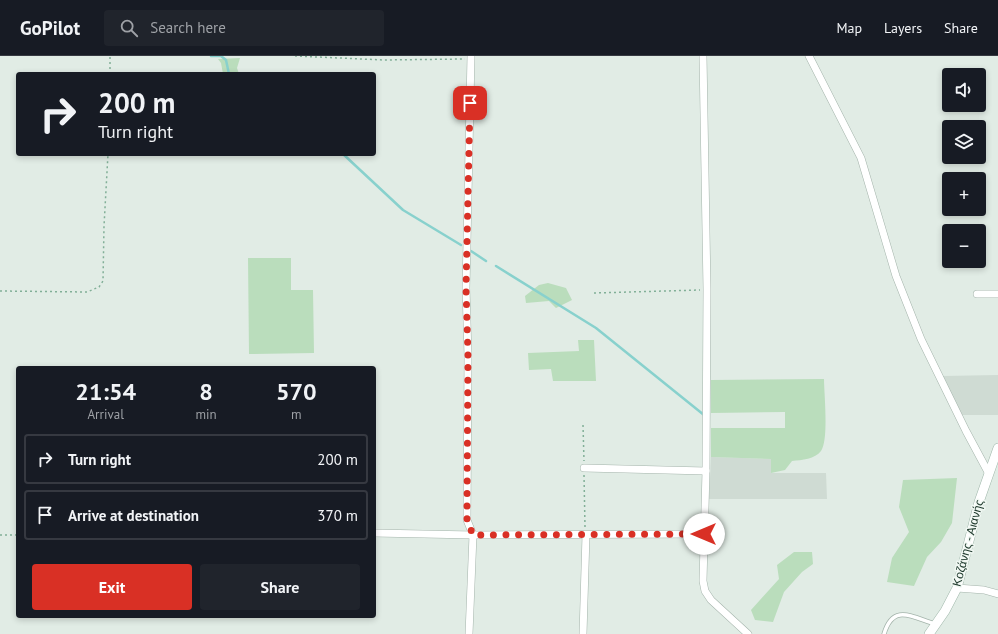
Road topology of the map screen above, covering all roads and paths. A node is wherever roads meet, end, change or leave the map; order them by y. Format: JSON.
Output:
{"nodes":[{"id":1,"x":110,"y":56,"type":"edge"},
{"id":2,"x":295,"y":56,"type":"edge"},
{"id":3,"x":703,"y":56,"type":"edge"},
{"id":4,"x":809,"y":56,"type":"edge"},
{"id":5,"x":471,"y":57,"type":"edge"},
{"id":6,"x":110,"y":72,"type":"edge"},
{"id":7,"x":108,"y":156,"type":"edge"},
{"id":8,"x":707,"y":289,"type":"junction"},
{"id":9,"x":0,"y":291,"type":"edge"},
{"id":10,"x":594,"y":293,"type":"dead end"},
{"id":11,"x":977,"y":294,"type":"dead end"},
{"id":12,"x":998,"y":294,"type":"edge"},
{"id":13,"x":583,"y":425,"type":"dead end"},
{"id":14,"x":998,"y":448,"type":"edge"},
{"id":15,"x":584,"y":468,"type":"junction"},
{"id":16,"x":706,"y":471,"type":"junction"},
{"id":17,"x":988,"y":472,"type":"junction"},
{"id":18,"x":376,"y":534,"type":"edge"},
{"id":19,"x":704,"y":534,"type":"junction"},
{"id":20,"x":0,"y":535,"type":"edge"},
{"id":21,"x":473,"y":535,"type":"junction"},
{"id":22,"x":586,"y":535,"type":"junction"},
{"id":23,"x":16,"y":536,"type":"edge"},
{"id":24,"x":957,"y":588,"type":"junction"},
{"id":25,"x":998,"y":594,"type":"edge"},
{"id":26,"x":936,"y":624,"type":"junction"},
{"id":27,"x":469,"y":634,"type":"edge"},
{"id":28,"x":583,"y":634,"type":"edge"},
{"id":29,"x":748,"y":634,"type":"edge"},
{"id":30,"x":884,"y":634,"type":"edge"},
{"id":31,"x":929,"y":634,"type":"edge"}],
"edges":[{"from":1,"to":6,"type":"path"},
{"from":2,"to":5,"type":"path"},
{"from":3,"to":8,"type":"street"},
{"from":4,"to":17,"type":"street"},
{"from":5,"to":21,"type":"street"},
{"from":7,"to":9,"type":"path"},
{"from":8,"to":10,"type":"path"},
{"from":8,"to":16,"type":"street"},
{"from":11,"to":12,"type":"street"},
{"from":13,"to":15,"type":"path"},
{"from":14,"to":17,"type":"main road","name":"Κοζάνης - Αιανής"},
{"from":15,"to":16,"type":"street"},
{"from":15,"to":22,"type":"path"},
{"from":16,"to":19,"type":"street"},
{"from":17,"to":24,"type":"main road","name":"Κοζάνης - Αιανής"},
{"from":18,"to":21,"type":"street"},
{"from":19,"to":22,"type":"street"},
{"from":19,"to":29,"type":"street"},
{"from":20,"to":23,"type":"path"},
{"from":21,"to":22,"type":"street"},
{"from":21,"to":27,"type":"street"},
{"from":22,"to":28,"type":"street"},
{"from":24,"to":25,"type":"street"},
{"from":24,"to":26,"type":"main road","name":"Κοζάνης - Αιανής"},
{"from":26,"to":30,"type":"lane"},
{"from":26,"to":31,"type":"main road","name":"Κοζάνης - Αιανής"}]}
